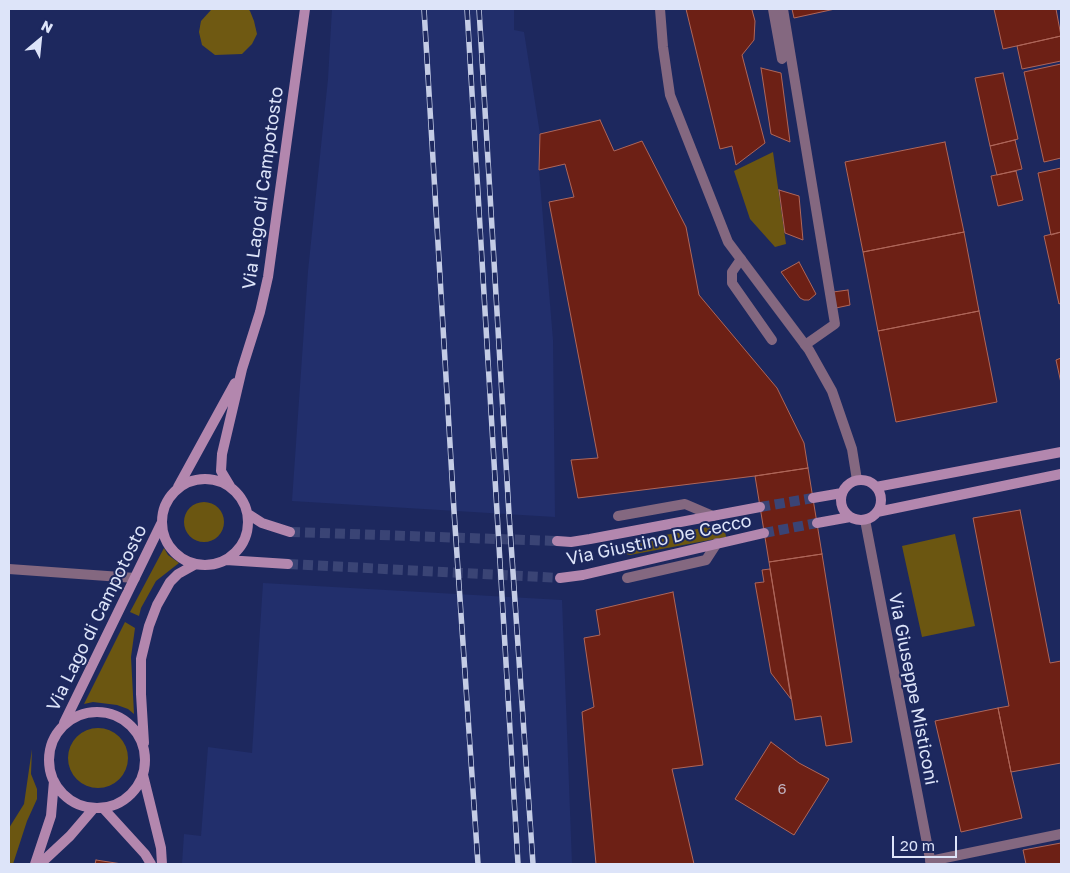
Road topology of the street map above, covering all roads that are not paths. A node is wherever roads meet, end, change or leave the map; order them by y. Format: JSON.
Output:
{"nodes":[{"id":1,"x":305,"y":9,"type":"edge"},
{"id":2,"x":660,"y":9,"type":"edge"},
{"id":3,"x":773,"y":9,"type":"edge"},
{"id":4,"x":783,"y":9,"type":"edge"},
{"id":5,"x":782,"y":59,"type":"dead end"},
{"id":6,"x":741,"y":260,"type":"junction"},
{"id":7,"x":772,"y":340,"type":"dead end"},
{"id":8,"x":805,"y":345,"type":"junction"},
{"id":9,"x":242,"y":369,"type":"junction"},
{"id":10,"x":1061,"y":452,"type":"edge"},
{"id":11,"x":1061,"y":474,"type":"edge"},
{"id":12,"x":857,"y":480,"type":"junction"},
{"id":13,"x":230,"y":486,"type":"junction"},
{"id":14,"x":178,"y":487,"type":"junction"},
{"id":15,"x":876,"y":487,"type":"junction"},
{"id":16,"x":842,"y":493,"type":"junction"},
{"id":17,"x":813,"y":498,"type":"tunnel mouth"},
{"id":18,"x":760,"y":507,"type":"tunnel mouth"},
{"id":19,"x":877,"y":512,"type":"junction"},
{"id":20,"x":248,"y":514,"type":"junction"},
{"id":21,"x":618,"y":516,"type":"dead end"},
{"id":22,"x":713,"y":516,"type":"junction"},
{"id":23,"x":850,"y":517,"type":"junction"},
{"id":24,"x":865,"y":520,"type":"junction"},
{"id":25,"x":817,"y":523,"type":"tunnel mouth"},
{"id":26,"x":161,"y":524,"type":"junction"},
{"id":27,"x":290,"y":532,"type":"tunnel mouth"},
{"id":28,"x":764,"y":533,"type":"tunnel mouth"},
{"id":29,"x":557,"y":541,"type":"tunnel mouth"},
{"id":30,"x":717,"y":543,"type":"junction"},
{"id":31,"x":226,"y":560,"type":"junction"},
{"id":32,"x":196,"y":564,"type":"junction"},
{"id":33,"x":288,"y":564,"type":"tunnel mouth"},
{"id":34,"x":9,"y":569,"type":"edge"},
{"id":35,"x":135,"y":578,"type":"junction"},
{"id":36,"x":560,"y":578,"type":"tunnel mouth"},
{"id":37,"x":627,"y":578,"type":"dead end"},
{"id":38,"x":63,"y":727,"type":"junction"},
{"id":39,"x":144,"y":752,"type":"junction"},
{"id":40,"x":143,"y":775,"type":"junction"},
{"id":41,"x":54,"y":781,"type":"junction"},
{"id":42,"x":99,"y":808,"type":"junction"},
{"id":43,"x":1061,"y":834,"type":"edge"},
{"id":44,"x":930,"y":863,"type":"edge"},
{"id":45,"x":35,"y":864,"type":"edge"},
{"id":46,"x":40,"y":864,"type":"edge"},
{"id":47,"x":151,"y":864,"type":"edge"},
{"id":48,"x":162,"y":864,"type":"edge"}],
"edges":[{"from":1,"to":9,"type":"street","name":"Via Lago di Campotosto"},
{"from":2,"to":6,"type":"street"},
{"from":3,"to":5,"type":"street"},
{"from":4,"to":8,"type":"street"},
{"from":6,"to":7,"type":"street"},
{"from":6,"to":8,"type":"street"},
{"from":8,"to":12,"type":"street"},
{"from":9,"to":13,"type":"street","name":"Via Lago di Campotosto"},
{"from":9,"to":14,"type":"street","name":"Via Lago di Campotosto"},
{"from":10,"to":15,"type":"street"},
{"from":11,"to":19,"type":"street"},
{"from":12,"to":15,"type":"street"},
{"from":12,"to":16,"type":"street"},
{"from":13,"to":14,"type":"street"},
{"from":13,"to":20,"type":"street"},
{"from":14,"to":26,"type":"street"},
{"from":15,"to":19,"type":"street"},
{"from":16,"to":17,"type":"street"},
{"from":16,"to":23,"type":"street"},
{"from":18,"to":22,"type":"street","name":"Via Giustino De Cecco"},
{"from":19,"to":24,"type":"street"},
{"from":20,"to":27,"type":"street"},
{"from":20,"to":31,"type":"street"},
{"from":21,"to":22,"type":"street"},
{"from":22,"to":29,"type":"street","name":"Via Giustino De Cecco"},
{"from":23,"to":24,"type":"street"},
{"from":23,"to":25,"type":"street"},
{"from":24,"to":44,"type":"street","name":"Via Giuseppe Misticoni"},
{"from":26,"to":32,"type":"street"},
{"from":26,"to":35,"type":"street","name":"Via Lago di Campotosto"},
{"from":28,"to":30,"type":"street","name":"Via Giustino De Cecco"},
{"from":30,"to":36,"type":"street","name":"Via Giustino De Cecco"},
{"from":30,"to":37,"type":"street"},
{"from":31,"to":32,"type":"street"},
{"from":31,"to":33,"type":"street"},
{"from":32,"to":39,"type":"street"},
{"from":34,"to":35,"type":"street"},
{"from":35,"to":38,"type":"street","name":"Via Lago di Campotosto"},
{"from":38,"to":39,"type":"street"},
{"from":38,"to":41,"type":"street"},
{"from":39,"to":40,"type":"street"},
{"from":40,"to":42,"type":"street"},
{"from":40,"to":48,"type":"street"},
{"from":41,"to":42,"type":"street"},
{"from":41,"to":45,"type":"street"},
{"from":42,"to":46,"type":"street"},
{"from":42,"to":47,"type":"street"},
{"from":43,"to":44,"type":"street"}]}
